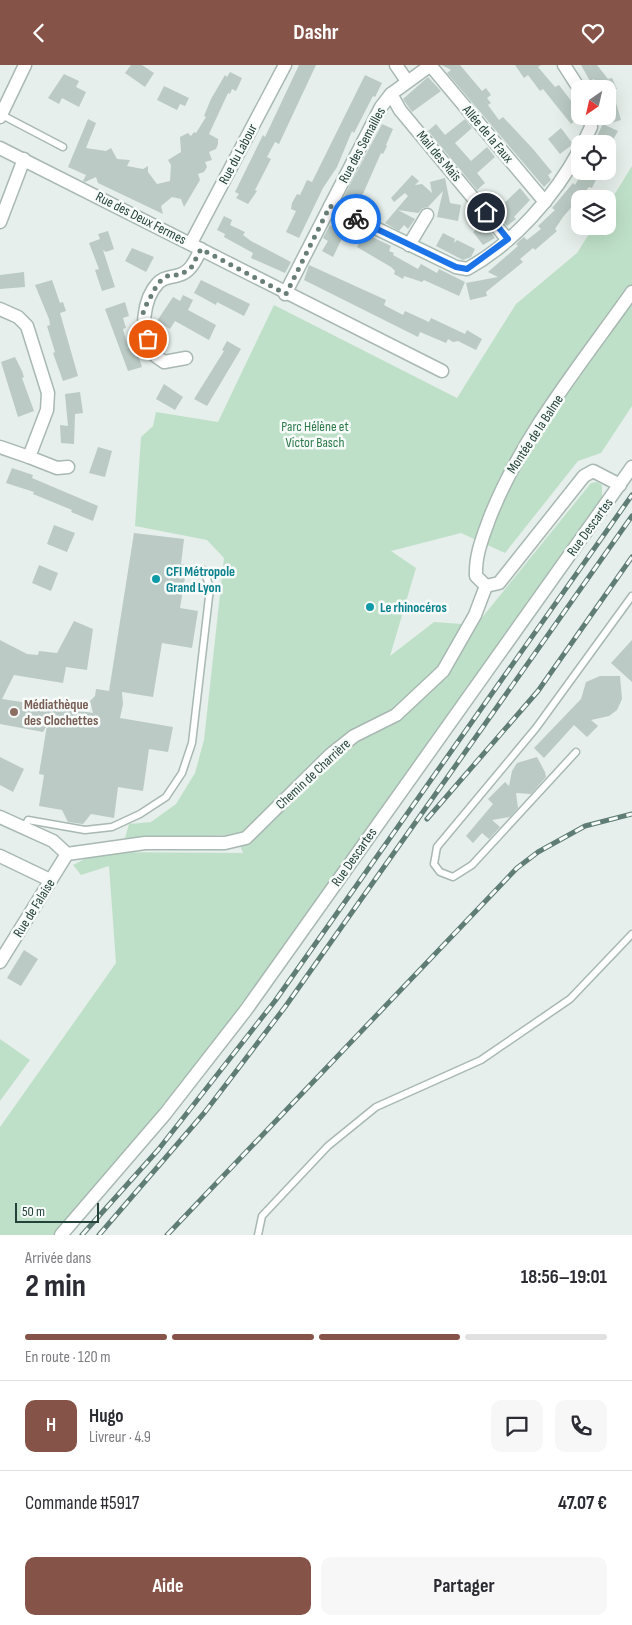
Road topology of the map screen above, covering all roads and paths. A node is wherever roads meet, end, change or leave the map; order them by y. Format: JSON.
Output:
{"nodes":[{"id":1,"x":25,"y":65,"type":"edge"},
{"id":2,"x":285,"y":65,"type":"edge"},
{"id":3,"x":396,"y":65,"type":"edge"},
{"id":4,"x":431,"y":65,"type":"edge"},
{"id":5,"x":564,"y":65,"type":"edge"},
{"id":6,"x":574,"y":80,"type":"edge"},
{"id":7,"x":407,"y":81,"type":"junction"},
{"id":8,"x":391,"y":94,"type":"junction"},
{"id":9,"x":0,"y":116,"type":"edge"},
{"id":10,"x":63,"y":147,"type":"dead end"},
{"id":11,"x":0,"y":148,"type":"edge"},
{"id":12,"x":24,"y":159,"type":"junction"},
{"id":13,"x":571,"y":163,"type":"edge"},
{"id":14,"x":545,"y":202,"type":"junction"},
{"id":15,"x":330,"y":206,"type":"junction"},
{"id":16,"x":427,"y":215,"type":"dead end"},
{"id":17,"x":0,"y":221,"type":"edge"},
{"id":18,"x":508,"y":239,"type":"junction"},
{"id":19,"x":409,"y":245,"type":"junction"},
{"id":20,"x":196,"y":246,"type":"junction"},
{"id":21,"x":632,"y":292,"type":"edge"},
{"id":22,"x":286,"y":294,"type":"junction"},
{"id":23,"x":0,"y":309,"type":"edge"},
{"id":24,"x":186,"y":358,"type":"dead end"},
{"id":25,"x":442,"y":371,"type":"dead end"},
{"id":26,"x":0,"y":447,"type":"edge"},
{"id":27,"x":29,"y":457,"type":"junction"},
{"id":28,"x":68,"y":467,"type":"dead end"},
{"id":29,"x":632,"y":467,"type":"edge"},
{"id":30,"x":620,"y":485,"type":"junction"},
{"id":31,"x":204,"y":570,"type":"dead end"},
{"id":32,"x":486,"y":587,"type":"junction"},
{"id":33,"x":632,"y":597,"type":"edge"},
{"id":34,"x":576,"y":752,"type":"dead end"},
{"id":35,"x":0,"y":817,"type":"edge"},
{"id":36,"x":24,"y":828,"type":"junction"},
{"id":37,"x":67,"y":854,"type":"junction"},
{"id":38,"x":0,"y":856,"type":"edge"},
{"id":39,"x":50,"y":880,"type":"junction"},
{"id":40,"x":632,"y":935,"type":"edge"},
{"id":41,"x":1,"y":959,"type":"edge"},
{"id":42,"x":61,"y":1235,"type":"edge"},
{"id":43,"x":258,"y":1235,"type":"edge"}],
"edges":[{"from":1,"to":9,"type":"street"},
{"from":2,"to":20,"type":"street","name":"Rue du Labour"},
{"from":3,"to":7,"type":"street"},
{"from":4,"to":7,"type":"street","name":"Rue des Semailles"},
{"from":4,"to":14,"type":"street","name":"Allée de la Faux"},
{"from":5,"to":6,"type":"street"},
{"from":7,"to":8,"type":"street","name":"Rue des Semailles"},
{"from":8,"to":15,"type":"street","name":"Rue des Semailles"},
{"from":8,"to":18,"type":"street","name":"Mail des Maïs"},
{"from":9,"to":10,"type":"lane"},
{"from":11,"to":12,"type":"street","name":"Rue des Deux Fermes"},
{"from":12,"to":17,"type":"street"},
{"from":12,"to":20,"type":"street","name":"Rue des Deux Fermes"},
{"from":13,"to":14,"type":"street"},
{"from":14,"to":18,"type":"street"},
{"from":15,"to":19,"type":"street"},
{"from":15,"to":22,"type":"street","name":"Rue des Semailles"},
{"from":16,"to":19,"type":"street"},
{"from":18,"to":19,"type":"street"},
{"from":20,"to":22,"type":"street","name":"Rue des Deux Fermes"},
{"from":20,"to":24,"type":"street","name":"Rue du Labour"},
{"from":21,"to":32,"type":"street","name":"Montée de la Balme"},
{"from":22,"to":25,"type":"street","name":"Rue des Deux Fermes"},
{"from":23,"to":27,"type":"street"},
{"from":26,"to":27,"type":"street"},
{"from":27,"to":28,"type":"street"},
{"from":29,"to":30,"type":"street","name":"Rue Descartes"},
{"from":30,"to":32,"type":"street"},
{"from":30,"to":42,"type":"street","name":"Rue Descartes"},
{"from":31,"to":36,"type":"lane"},
{"from":32,"to":37,"type":"street","name":"Chemin de Charrière"},
{"from":33,"to":34,"type":"lane"},
{"from":35,"to":36,"type":"street"},
{"from":36,"to":37,"type":"street"},
{"from":37,"to":39,"type":"street","name":"Rue de Falaise"},
{"from":38,"to":39,"type":"street"},
{"from":39,"to":41,"type":"street","name":"Rue de Falaise"},
{"from":40,"to":43,"type":"lane"}]}
